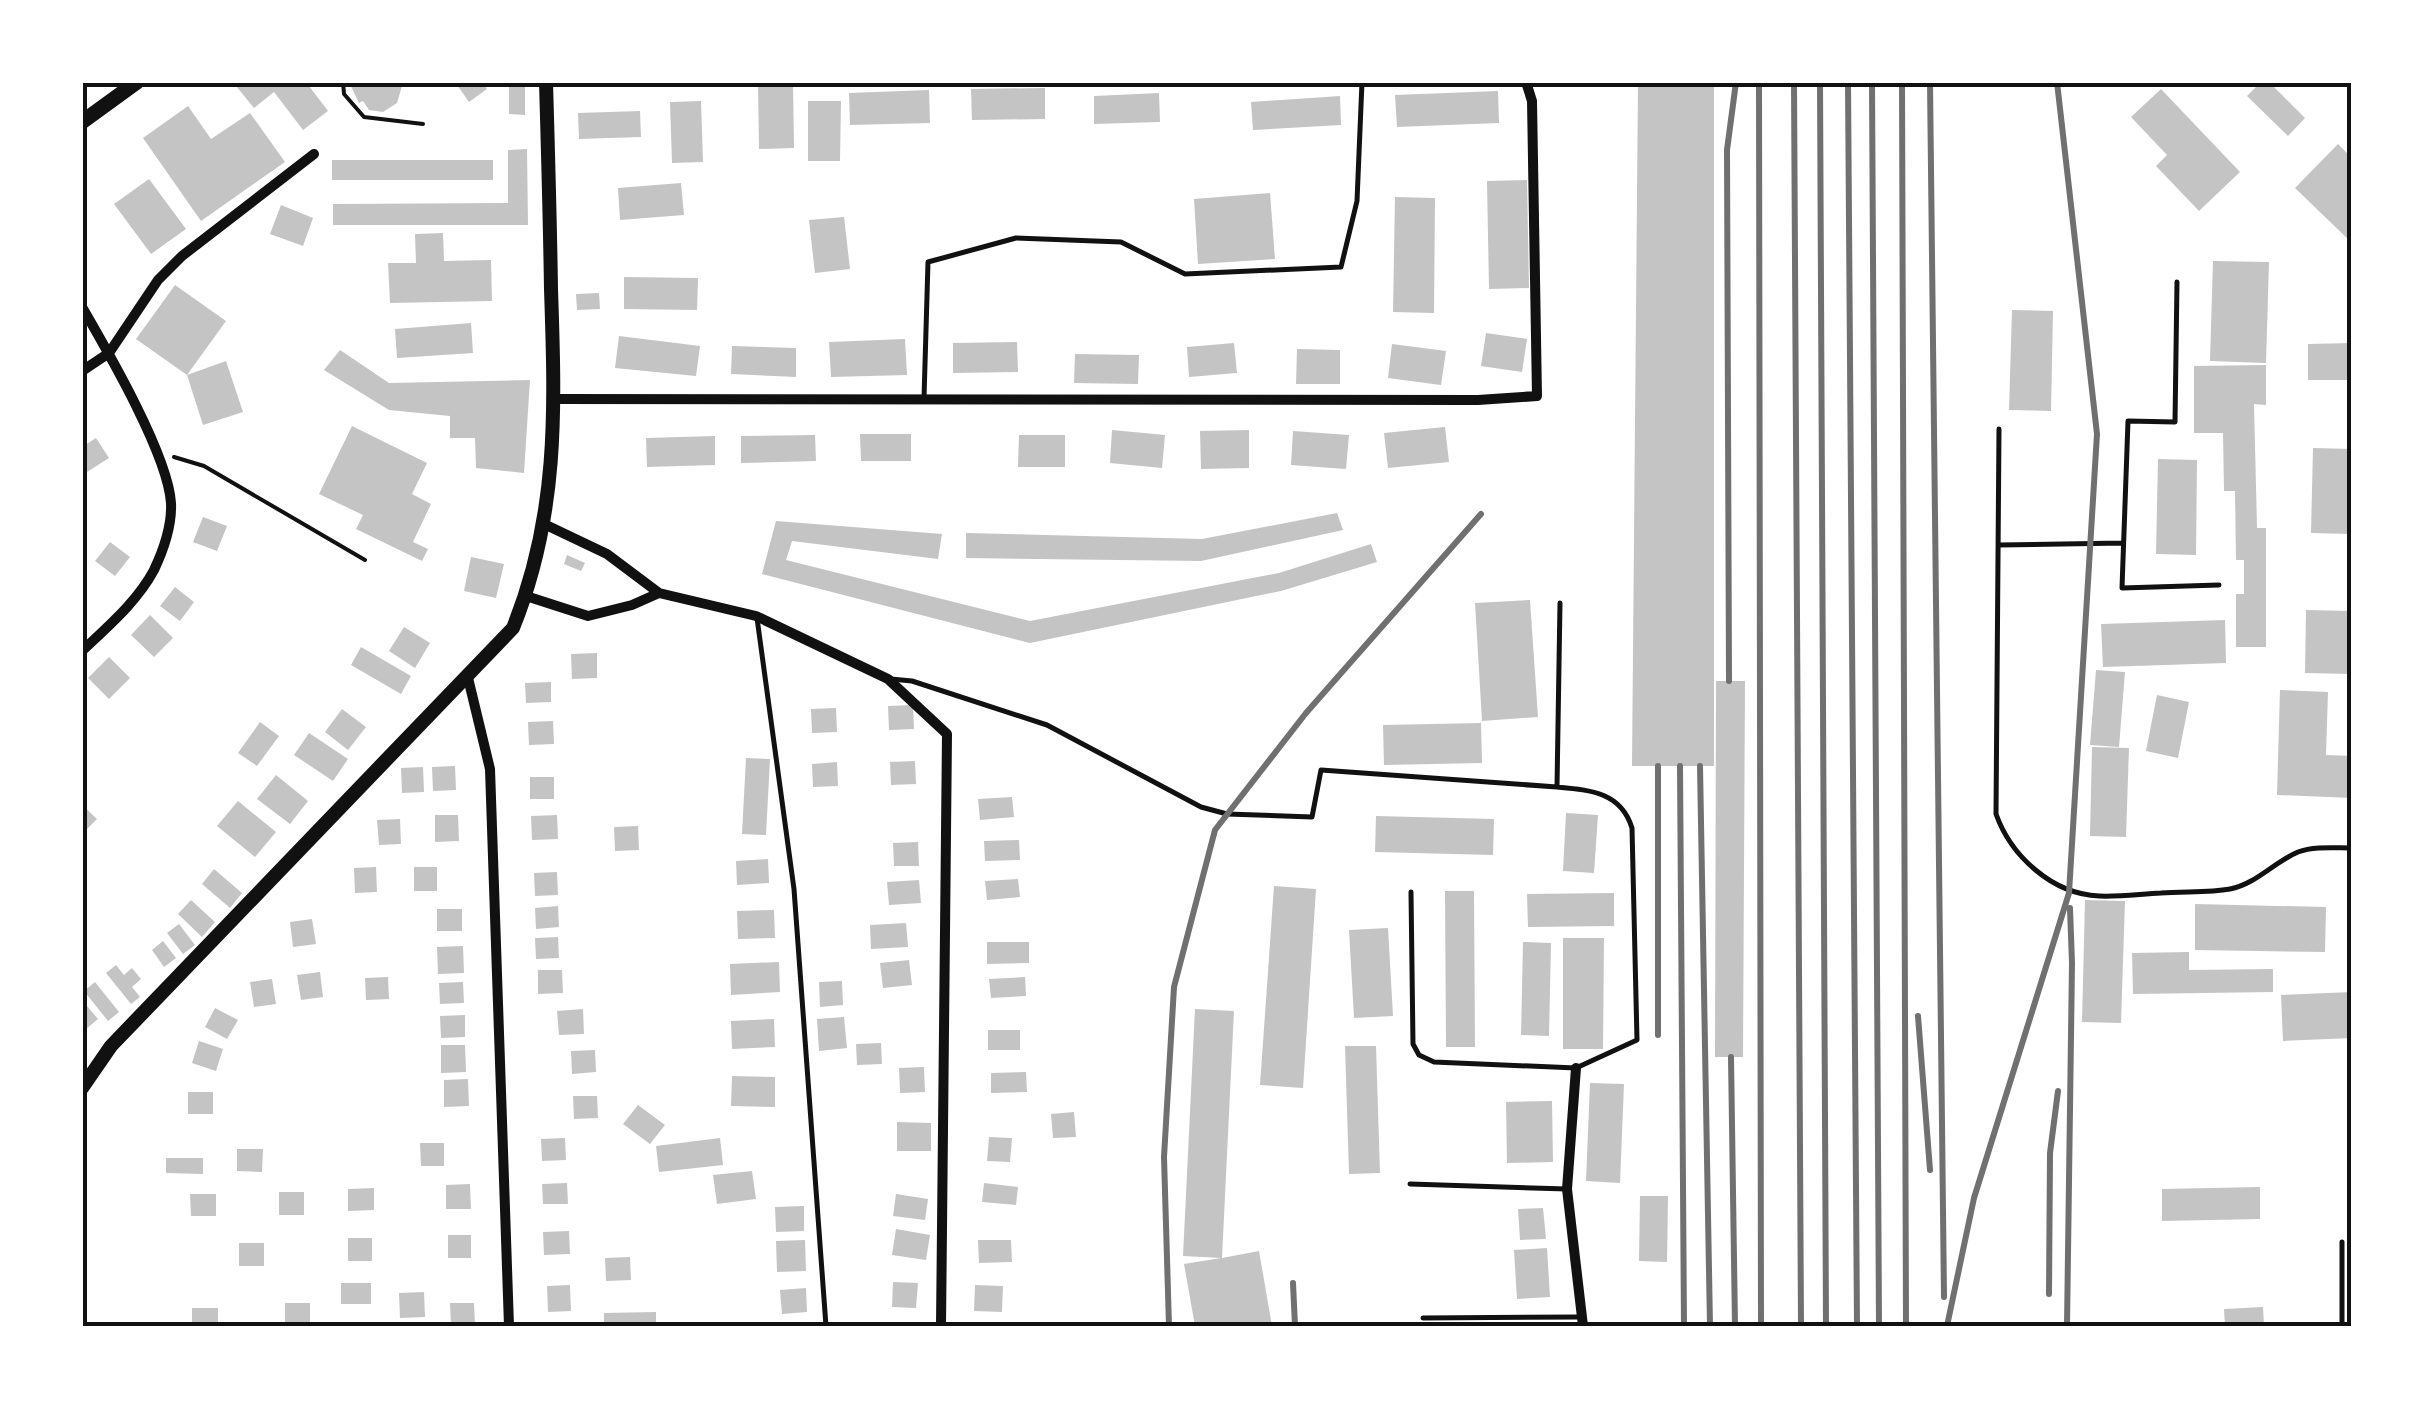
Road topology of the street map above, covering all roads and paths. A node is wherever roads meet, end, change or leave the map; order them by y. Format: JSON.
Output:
{"nodes":[{"id":1,"x":137,"y":82,"type":"edge"},
{"id":2,"x":343,"y":82,"type":"edge"},
{"id":3,"x":546,"y":82,"type":"edge"},
{"id":4,"x":1362,"y":82,"type":"edge"},
{"id":5,"x":1526,"y":82,"type":"edge"},
{"id":6,"x":82,"y":122,"type":"edge"},
{"id":7,"x":423,"y":124,"type":"dead end"},
{"id":8,"x":314,"y":154,"type":"dead end"},
{"id":9,"x":2176,"y":282,"type":"dead end"},
{"id":10,"x":82,"y":307,"type":"edge"},
{"id":11,"x":109,"y":354,"type":"junction"},
{"id":12,"x":82,"y":371,"type":"edge"},
{"id":13,"x":554,"y":399,"type":"junction"},
{"id":14,"x":924,"y":401,"type":"junction"},
{"id":15,"x":2000,"y":430,"type":"dead end"},
{"id":16,"x":155,"y":450,"type":"junction"},
{"id":17,"x":544,"y":524,"type":"junction"},
{"id":18,"x":2123,"y":543,"type":"junction"},
{"id":19,"x":1998,"y":546,"type":"junction"},
{"id":20,"x":365,"y":560,"type":"dead end"},
{"id":21,"x":2219,"y":584,"type":"dead end"},
{"id":22,"x":659,"y":592,"type":"junction"},
{"id":23,"x":526,"y":596,"type":"junction"},
{"id":24,"x":1560,"y":602,"type":"dead end"},
{"id":25,"x":756,"y":616,"type":"junction"},
{"id":26,"x":82,"y":651,"type":"edge"},
{"id":27,"x":468,"y":678,"type":"junction"},
{"id":28,"x":888,"y":679,"type":"junction"},
{"id":29,"x":1557,"y":787,"type":"junction"},
{"id":30,"x":2352,"y":848,"type":"edge"},
{"id":31,"x":1412,"y":892,"type":"dead end"},
{"id":32,"x":1576,"y":1068,"type":"junction"},
{"id":33,"x":82,"y":1088,"type":"edge"},
{"id":34,"x":1410,"y":1184,"type":"dead end"},
{"id":35,"x":1567,"y":1189,"type":"junction"},
{"id":36,"x":2342,"y":1242,"type":"dead end"},
{"id":37,"x":1424,"y":1318,"type":"dead end"},
{"id":38,"x":1467,"y":1318,"type":"junction"},
{"id":39,"x":1582,"y":1322,"type":"edge"},
{"id":40,"x":508,"y":1326,"type":"edge"},
{"id":41,"x":826,"y":1326,"type":"edge"},
{"id":42,"x":940,"y":1326,"type":"edge"},
{"id":43,"x":1468,"y":1326,"type":"edge"},
{"id":44,"x":2342,"y":1326,"type":"edge"}],
"edges":[{"from":1,"to":6,"type":"main road"},
{"from":2,"to":7,"type":"path"},
{"from":3,"to":13,"type":"street"},
{"from":4,"to":14,"type":"lane"},
{"from":5,"to":14,"type":"street"},
{"from":8,"to":11,"type":"street"},
{"from":9,"to":18,"type":"lane"},
{"from":10,"to":11,"type":"street"},
{"from":11,"to":12,"type":"street"},
{"from":11,"to":16,"type":"street"},
{"from":13,"to":14,"type":"street"},
{"from":13,"to":17,"type":"street"},
{"from":15,"to":19,"type":"lane"},
{"from":16,"to":20,"type":"path"},
{"from":16,"to":26,"type":"street"},
{"from":17,"to":22,"type":"street"},
{"from":17,"to":23,"type":"street"},
{"from":18,"to":19,"type":"lane"},
{"from":18,"to":21,"type":"lane"},
{"from":19,"to":30,"type":"lane"},
{"from":22,"to":23,"type":"street"},
{"from":22,"to":25,"type":"street"},
{"from":23,"to":27,"type":"street"},
{"from":24,"to":29,"type":"lane"},
{"from":25,"to":28,"type":"street"},
{"from":25,"to":41,"type":"lane"},
{"from":27,"to":33,"type":"street"},
{"from":27,"to":40,"type":"street"},
{"from":28,"to":29,"type":"lane"},
{"from":28,"to":42,"type":"street"},
{"from":29,"to":32,"type":"lane"},
{"from":31,"to":32,"type":"lane"},
{"from":32,"to":35,"type":"street"},
{"from":34,"to":35,"type":"lane"},
{"from":35,"to":39,"type":"street"},
{"from":36,"to":44,"type":"lane"},
{"from":37,"to":38,"type":"lane"},
{"from":38,"to":39,"type":"lane"},
{"from":38,"to":43,"type":"lane"}]}
